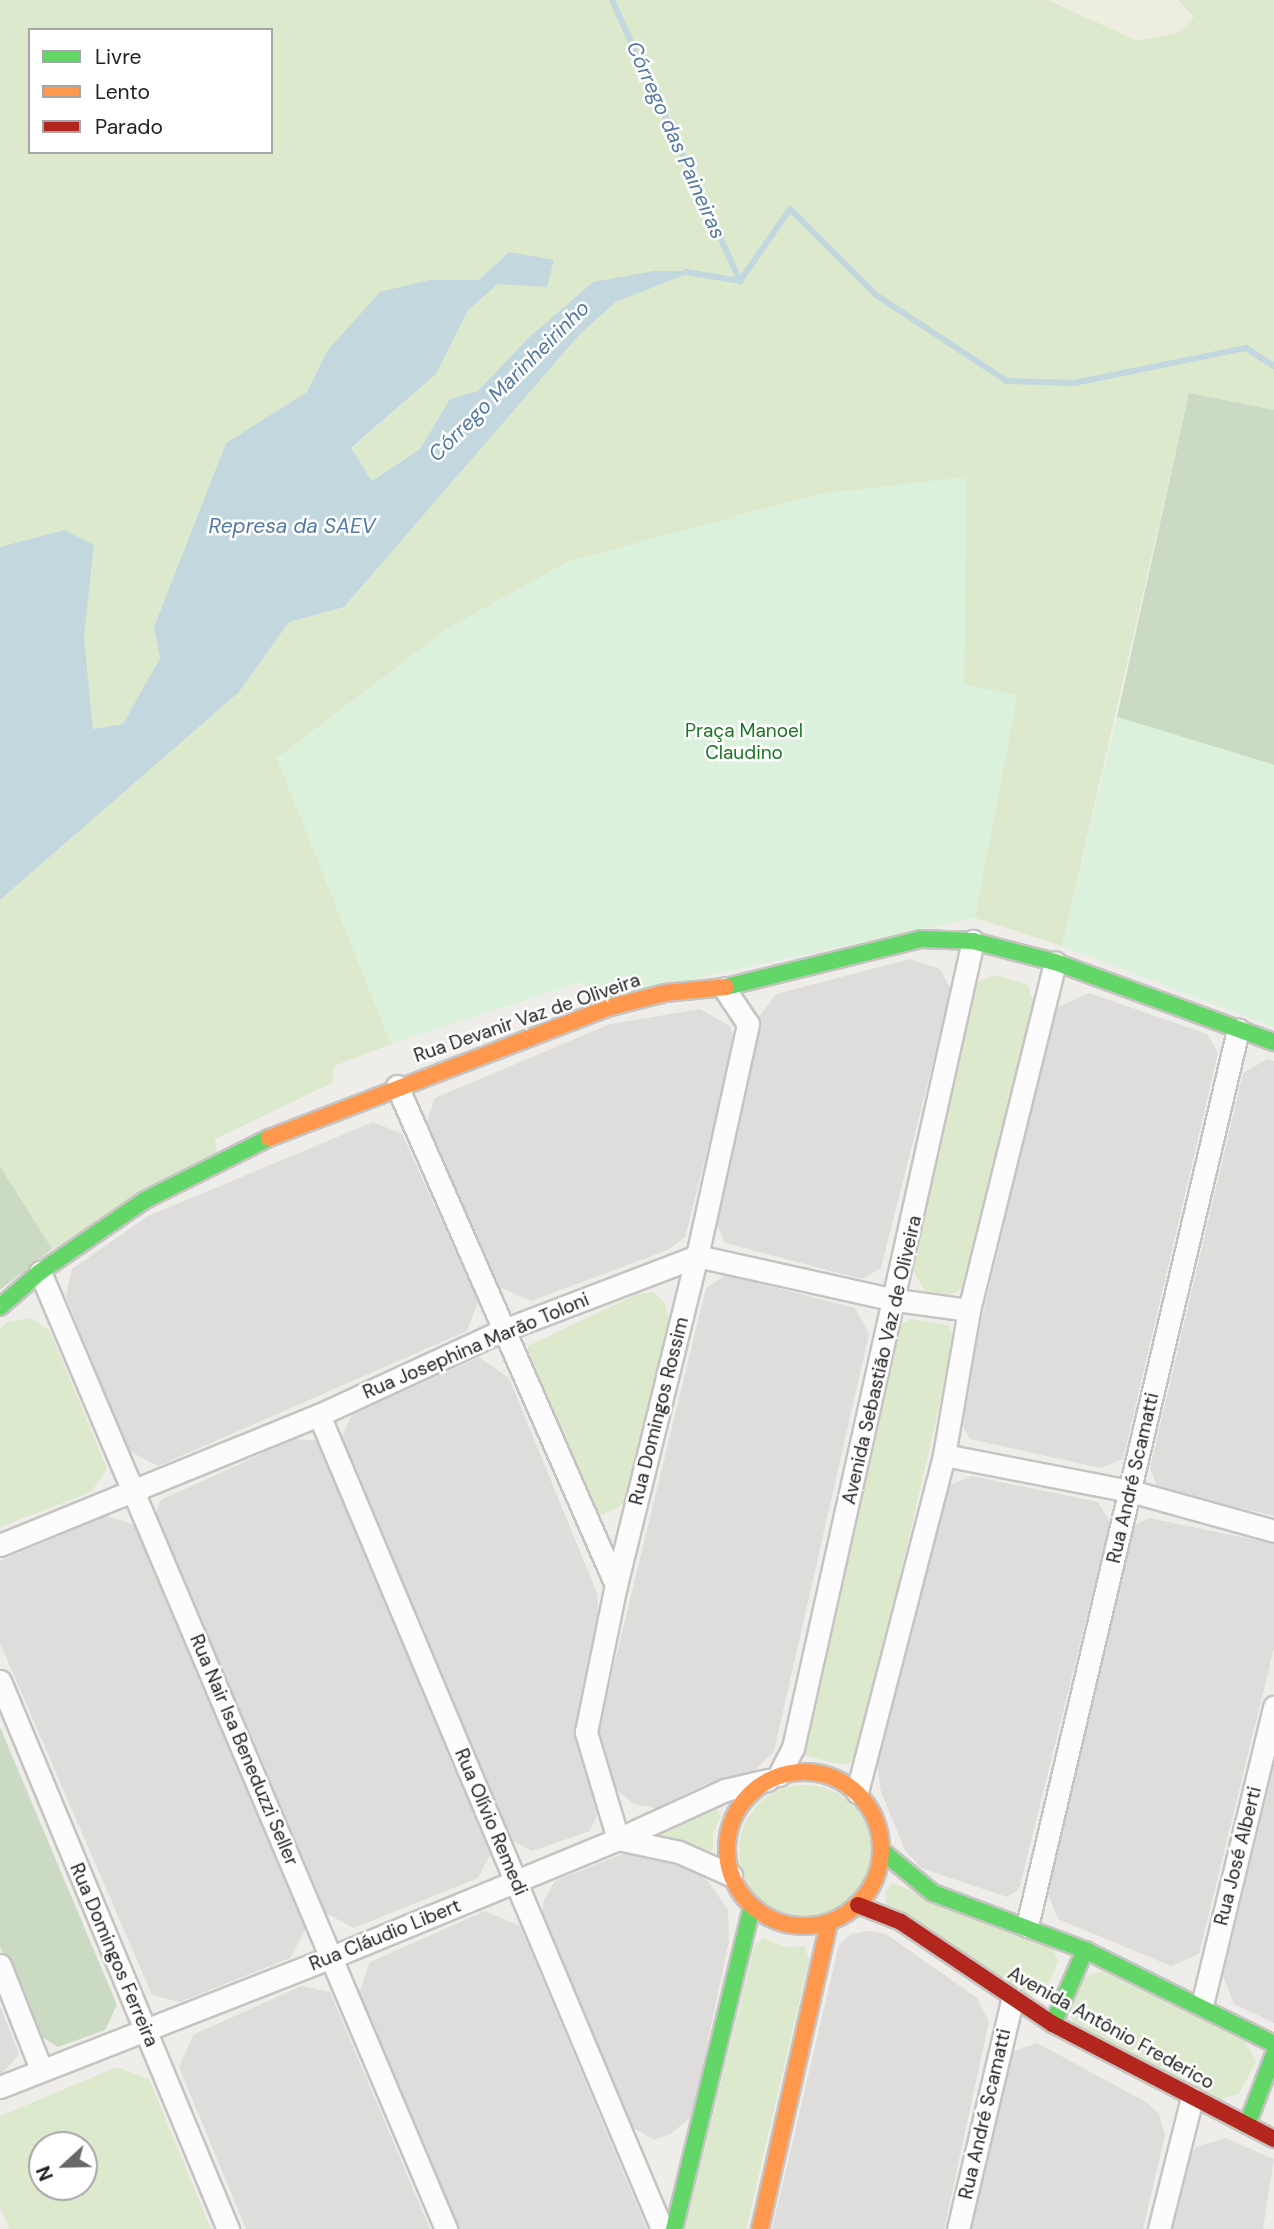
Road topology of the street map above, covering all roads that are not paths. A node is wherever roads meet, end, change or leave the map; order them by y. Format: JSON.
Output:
{"nodes":[{"id":1,"x":974,"y":941,"type":"junction"},
{"id":2,"x":1055,"y":962,"type":"junction"},
{"id":3,"x":724,"y":988,"type":"junction"},
{"id":4,"x":1238,"y":1030,"type":"junction"},
{"id":5,"x":1274,"y":1042,"type":"edge"},
{"id":6,"x":397,"y":1086,"type":"junction"},
{"id":7,"x":697,"y":1256,"type":"junction"},
{"id":8,"x":40,"y":1272,"type":"junction"},
{"id":9,"x":896,"y":1300,"type":"junction"},
{"id":10,"x":0,"y":1307,"type":"edge"},
{"id":11,"x":969,"y":1310,"type":"junction"},
{"id":12,"x":501,"y":1331,"type":"junction"},
{"id":13,"x":318,"y":1415,"type":"junction"},
{"id":14,"x":944,"y":1455,"type":"junction"},
{"id":15,"x":133,"y":1489,"type":"junction"},
{"id":16,"x":1130,"y":1491,"type":"junction"},
{"id":17,"x":1274,"y":1531,"type":"edge"},
{"id":18,"x":0,"y":1545,"type":"edge"},
{"id":19,"x":616,"y":1585,"type":"junction"},
{"id":20,"x":0,"y":1681,"type":"edge"},
{"id":21,"x":1274,"y":1707,"type":"edge"},
{"id":22,"x":773,"y":1778,"type":"junction"},
{"id":23,"x":857,"y":1792,"type":"junction"},
{"id":24,"x":618,"y":1839,"type":"junction"},
{"id":25,"x":882,"y":1851,"type":"junction"},
{"id":26,"x":731,"y":1875,"type":"junction"},
{"id":27,"x":516,"y":1881,"type":"junction"},
{"id":28,"x":858,"y":1905,"type":"junction"},
{"id":29,"x":752,"y":1907,"type":"junction"},
{"id":30,"x":829,"y":1923,"type":"junction"},
{"id":31,"x":1027,"y":1926,"type":"junction"},
{"id":32,"x":1085,"y":1950,"type":"junction"},
{"id":33,"x":332,"y":1957,"type":"junction"},
{"id":34,"x":0,"y":1965,"type":"edge"},
{"id":35,"x":1012,"y":2000,"type":"junction"},
{"id":36,"x":1202,"y":2005,"type":"junction"},
{"id":37,"x":1053,"y":2024,"type":"junction"},
{"id":38,"x":145,"y":2029,"type":"junction"},
{"id":39,"x":1274,"y":2044,"type":"edge"},
{"id":40,"x":1274,"y":2054,"type":"edge"},
{"id":41,"x":41,"y":2069,"type":"junction"},
{"id":42,"x":0,"y":2087,"type":"edge"},
{"id":43,"x":1192,"y":2098,"type":"junction"},
{"id":44,"x":1247,"y":2125,"type":"junction"},
{"id":45,"x":1274,"y":2139,"type":"edge"},
{"id":46,"x":228,"y":2229,"type":"edge"},
{"id":47,"x":446,"y":2229,"type":"edge"},
{"id":48,"x":662,"y":2229,"type":"edge"},
{"id":49,"x":674,"y":2229,"type":"edge"},
{"id":50,"x":760,"y":2229,"type":"edge"},
{"id":51,"x":958,"y":2229,"type":"edge"},
{"id":52,"x":1159,"y":2229,"type":"edge"}],
"edges":[{"from":1,"to":2,"type":"street","name":"Rua Devanir Vaz de Oliveira"},
{"from":1,"to":3,"type":"street","name":"Rua Devanir Vaz de Oliveira"},
{"from":1,"to":9,"type":"street","name":"Avenida Sebastião Vaz de Oliveira"},
{"from":2,"to":4,"type":"street","name":"Rua Devanir Vaz de Oliveira"},
{"from":2,"to":11,"type":"street"},
{"from":3,"to":6,"type":"street","name":"Rua Devanir Vaz de Oliveira"},
{"from":3,"to":7,"type":"street","name":"Rua Domingos Rossim"},
{"from":4,"to":5,"type":"street","name":"Rua Devanir Vaz de Oliveira"},
{"from":4,"to":16,"type":"street","name":"Rua André Scamatti"},
{"from":6,"to":8,"type":"street","name":"Rua Devanir Vaz de Oliveira"},
{"from":6,"to":12,"type":"street"},
{"from":7,"to":9,"type":"street"},
{"from":7,"to":12,"type":"street","name":"Rua Josephina Marão Toloni"},
{"from":7,"to":19,"type":"street","name":"Rua Domingos Rossim"},
{"from":8,"to":10,"type":"street","name":"Rua Devanir Vaz de Oliveira"},
{"from":8,"to":15,"type":"street","name":"Rua Nair Isa Beneduzzi Seller"},
{"from":9,"to":11,"type":"street"},
{"from":9,"to":22,"type":"street","name":"Avenida Sebastião Vaz de Oliveira"},
{"from":11,"to":14,"type":"street"},
{"from":12,"to":13,"type":"street","name":"Rua Josephina Marão Toloni"},
{"from":12,"to":19,"type":"street"},
{"from":13,"to":15,"type":"street","name":"Rua Josephina Marão Toloni"},
{"from":13,"to":27,"type":"street","name":"Rua Olívio Remedi"},
{"from":14,"to":16,"type":"street"},
{"from":14,"to":23,"type":"street"},
{"from":15,"to":18,"type":"street","name":"Rua Josephina Marão Toloni"},
{"from":15,"to":33,"type":"street","name":"Rua Nair Isa Beneduzzi Seller"},
{"from":16,"to":17,"type":"street"},
{"from":16,"to":31,"type":"street","name":"Rua André Scamatti"},
{"from":19,"to":24,"type":"street","name":"Rua Domingos Rossim"},
{"from":20,"to":38,"type":"street","name":"Rua Domingos Ferreira"},
{"from":21,"to":36,"type":"street","name":"Rua José Alberti"},
{"from":22,"to":23,"type":"street"},
{"from":22,"to":24,"type":"street","name":"Rua Cláudio Libert"},
{"from":22,"to":26,"type":"street"},
{"from":23,"to":25,"type":"street"},
{"from":24,"to":26,"type":"street"},
{"from":24,"to":27,"type":"street","name":"Rua Cláudio Libert"},
{"from":25,"to":28,"type":"street"},
{"from":25,"to":31,"type":"street"},
{"from":26,"to":29,"type":"street"},
{"from":27,"to":33,"type":"street","name":"Rua Cláudio Libert"},
{"from":27,"to":48,"type":"street","name":"Rua Olívio Remedi"},
{"from":28,"to":30,"type":"street"},
{"from":28,"to":35,"type":"street","name":"Avenida Antônio Frederico"},
{"from":29,"to":30,"type":"street"},
{"from":29,"to":49,"type":"street"},
{"from":30,"to":50,"type":"street"},
{"from":31,"to":32,"type":"street"},
{"from":32,"to":36,"type":"street"},
{"from":32,"to":37,"type":"street"},
{"from":33,"to":38,"type":"street","name":"Rua Cláudio Libert"},
{"from":33,"to":47,"type":"street","name":"Rua Nair Isa Beneduzzi Seller"},
{"from":34,"to":41,"type":"street"},
{"from":35,"to":37,"type":"street","name":"Avenida Antônio Frederico"},
{"from":35,"to":51,"type":"street","name":"Rua André Scamatti"},
{"from":36,"to":39,"type":"street"},
{"from":37,"to":43,"type":"street","name":"Avenida Antônio Frederico"},
{"from":38,"to":41,"type":"street","name":"Rua Cláudio Libert"},
{"from":38,"to":46,"type":"street","name":"Rua Domingos Ferreira"},
{"from":40,"to":44,"type":"street"},
{"from":41,"to":42,"type":"street","name":"Rua Cláudio Libert"},
{"from":43,"to":44,"type":"street","name":"Avenida Antônio Frederico"},
{"from":43,"to":52,"type":"street"},
{"from":44,"to":45,"type":"street","name":"Avenida Antônio Frederico"}]}
